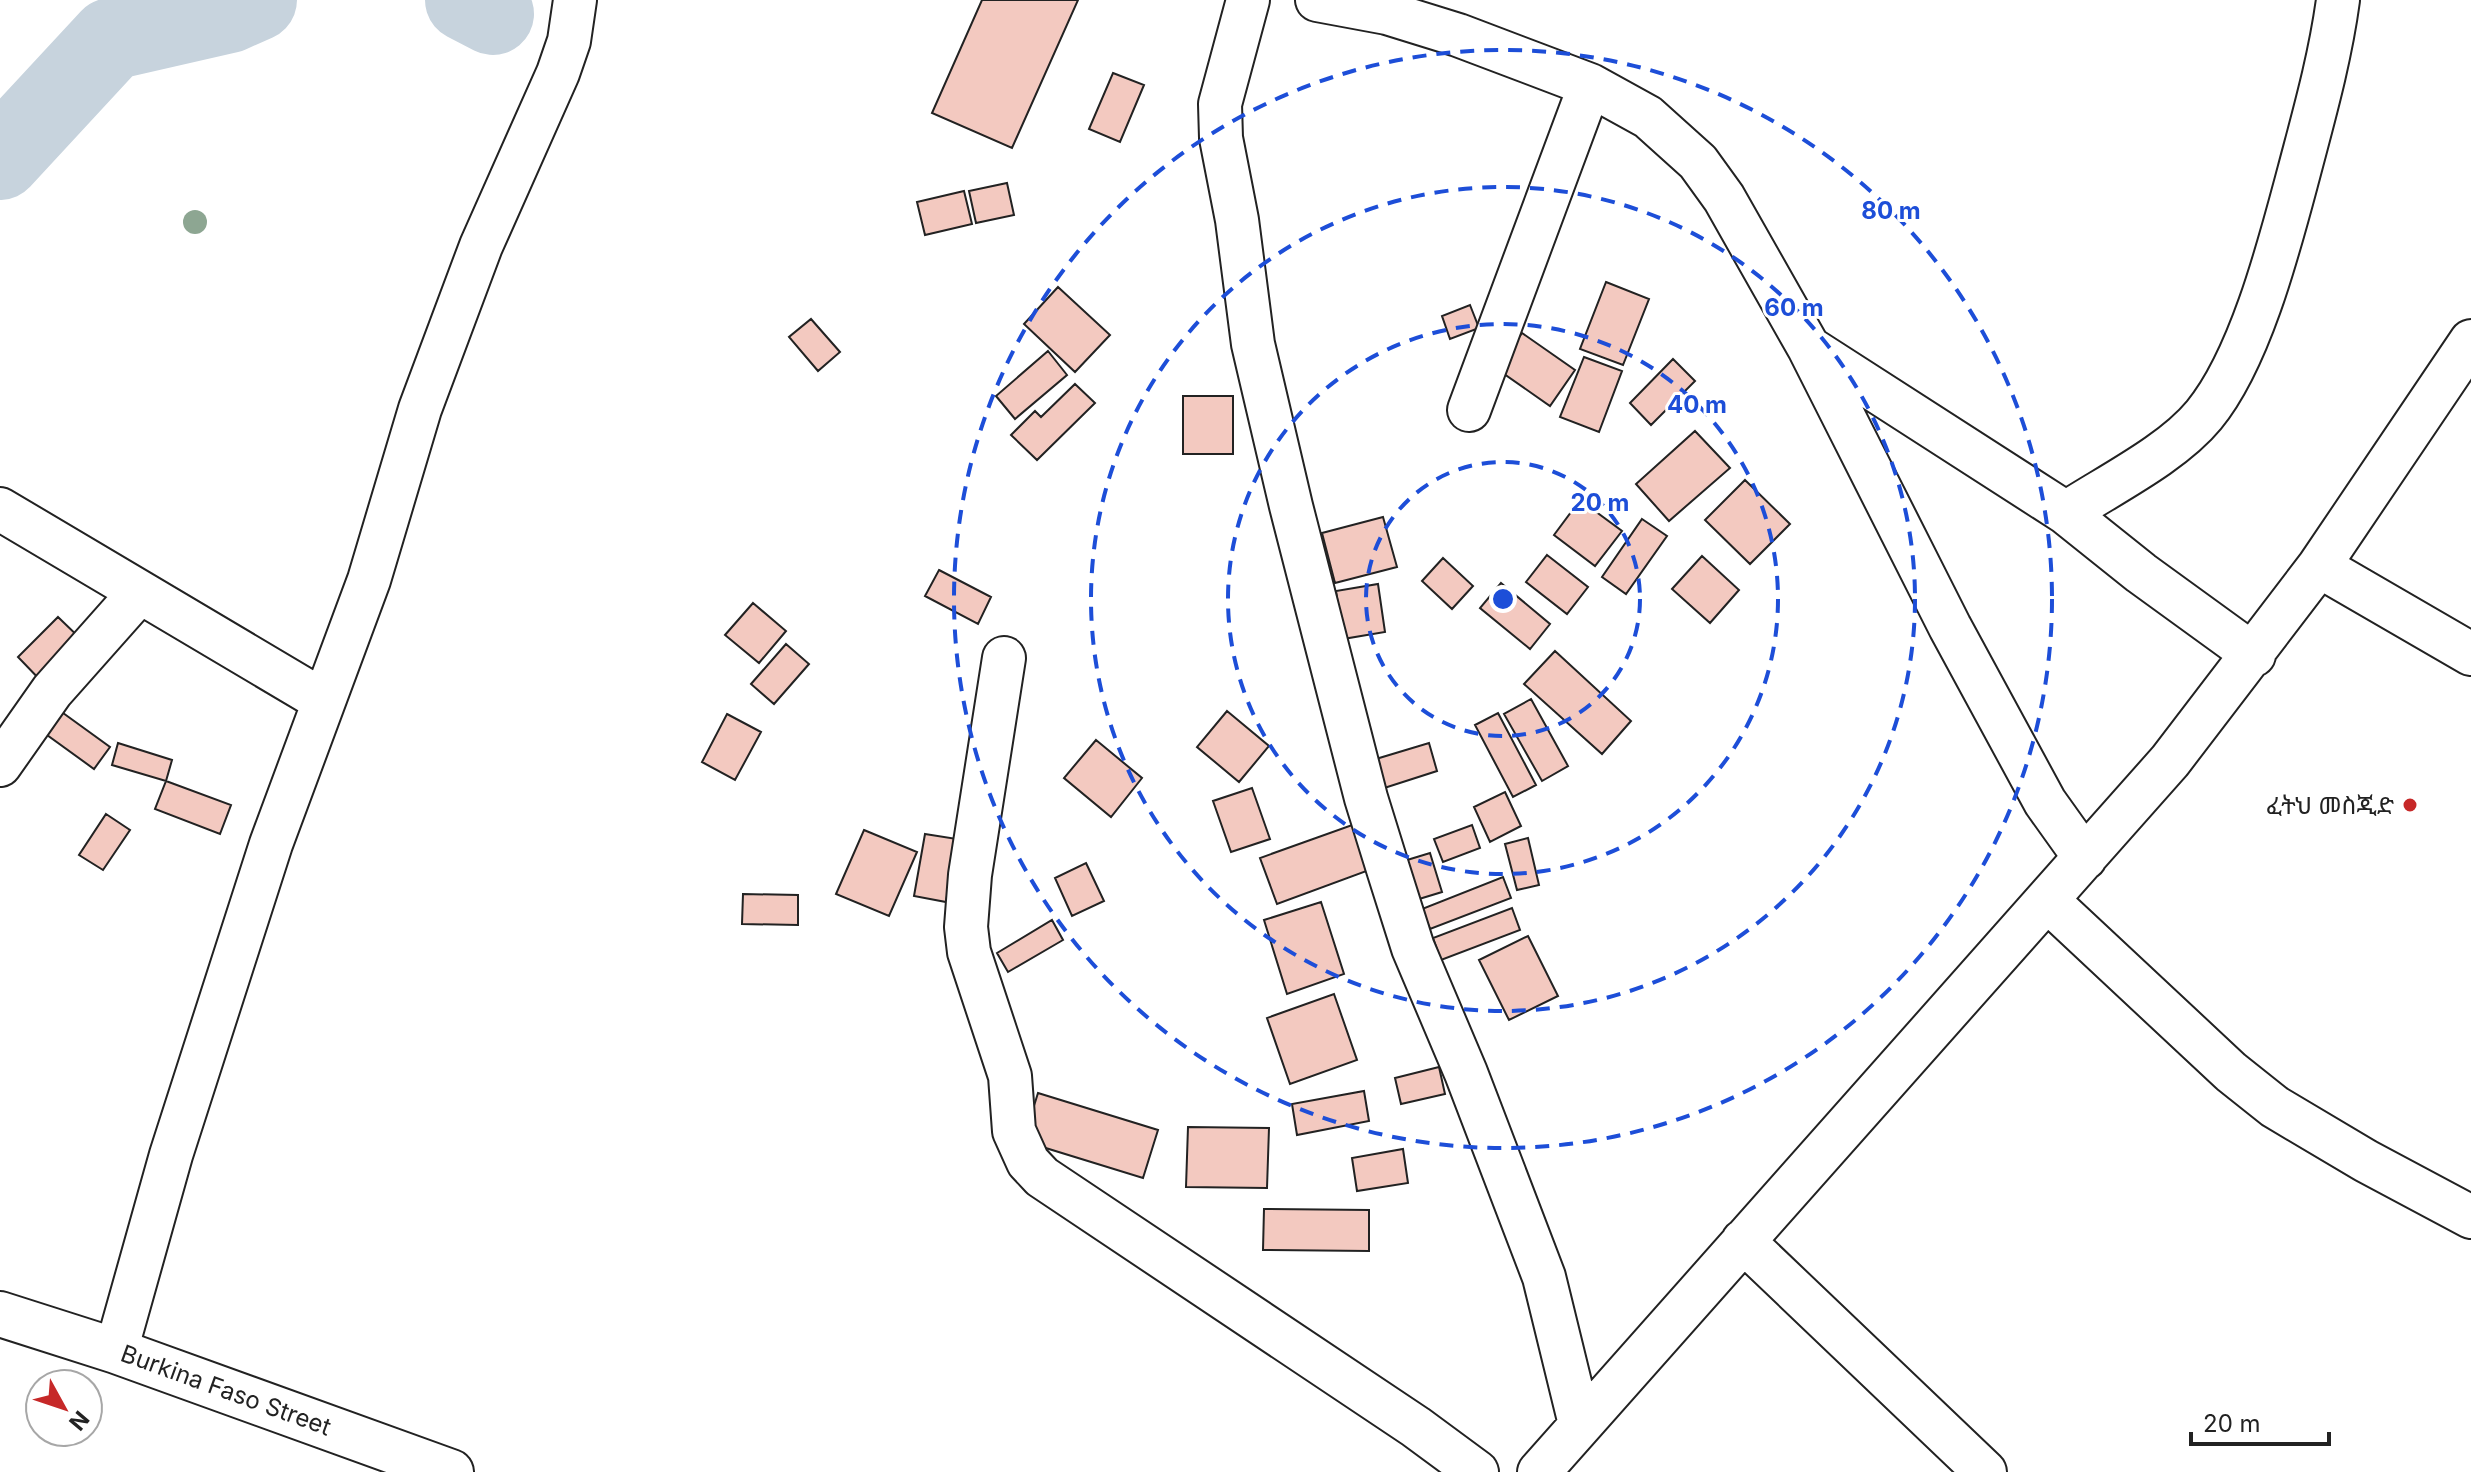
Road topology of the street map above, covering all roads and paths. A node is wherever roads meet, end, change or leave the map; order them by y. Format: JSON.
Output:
{"nodes":[{"id":1,"x":575,"y":0,"type":"edge"},
{"id":2,"x":1248,"y":0,"type":"edge"},
{"id":3,"x":1317,"y":0,"type":"edge"},
{"id":4,"x":2338,"y":1,"type":"edge"},
{"id":5,"x":1590,"y":85,"type":"junction"},
{"id":6,"x":2471,"y":341,"type":"edge"},
{"id":7,"x":1809,"y":348,"type":"junction"},
{"id":8,"x":1469,"y":410,"type":"dead end"},
{"id":9,"x":0,"y":509,"type":"edge"},
{"id":10,"x":2066,"y":513,"type":"junction"},
{"id":11,"x":2319,"y":566,"type":"junction"},
{"id":12,"x":139,"y":593,"type":"junction"},
{"id":13,"x":2471,"y":654,"type":"edge"},
{"id":14,"x":2254,"y":655,"type":"junction"},
{"id":15,"x":1004,"y":658,"type":"dead end"},
{"id":16,"x":322,"y":700,"type":"junction"},
{"id":17,"x":0,"y":765,"type":"edge"},
{"id":18,"x":2085,"y":858,"type":"junction"},
{"id":19,"x":2048,"y":901,"type":"junction"},
{"id":20,"x":2471,"y":1217,"type":"edge"},
{"id":21,"x":1743,"y":1241,"type":"junction"},
{"id":22,"x":0,"y":1314,"type":"edge"},
{"id":23,"x":116,"y":1351,"type":"junction"},
{"id":24,"x":1580,"y":1424,"type":"junction"},
{"id":25,"x":451,"y":1472,"type":"edge"},
{"id":26,"x":1477,"y":1472,"type":"edge"},
{"id":27,"x":1539,"y":1472,"type":"edge"},
{"id":28,"x":1985,"y":1472,"type":"edge"}],
"edges":[{"from":1,"to":16,"type":"street"},
{"from":2,"to":24,"type":"street"},
{"from":3,"to":5,"type":"street"},
{"from":4,"to":10,"type":"street"},
{"from":5,"to":7,"type":"street"},
{"from":5,"to":8,"type":"street"},
{"from":6,"to":11,"type":"street"},
{"from":7,"to":10,"type":"street"},
{"from":7,"to":18,"type":"street"},
{"from":9,"to":12,"type":"street"},
{"from":10,"to":14,"type":"street"},
{"from":11,"to":13,"type":"street"},
{"from":11,"to":14,"type":"street"},
{"from":12,"to":16,"type":"street"},
{"from":12,"to":17,"type":"street"},
{"from":14,"to":18,"type":"street"},
{"from":15,"to":26,"type":"street"},
{"from":16,"to":23,"type":"street"},
{"from":18,"to":19,"type":"street"},
{"from":19,"to":20,"type":"street"},
{"from":19,"to":21,"type":"street"},
{"from":21,"to":24,"type":"street"},
{"from":21,"to":28,"type":"street"},
{"from":22,"to":23,"type":"main road","name":"Burkina Faso Street"},
{"from":23,"to":25,"type":"main road","name":"Burkina Faso Street"},
{"from":24,"to":27,"type":"street"}]}
